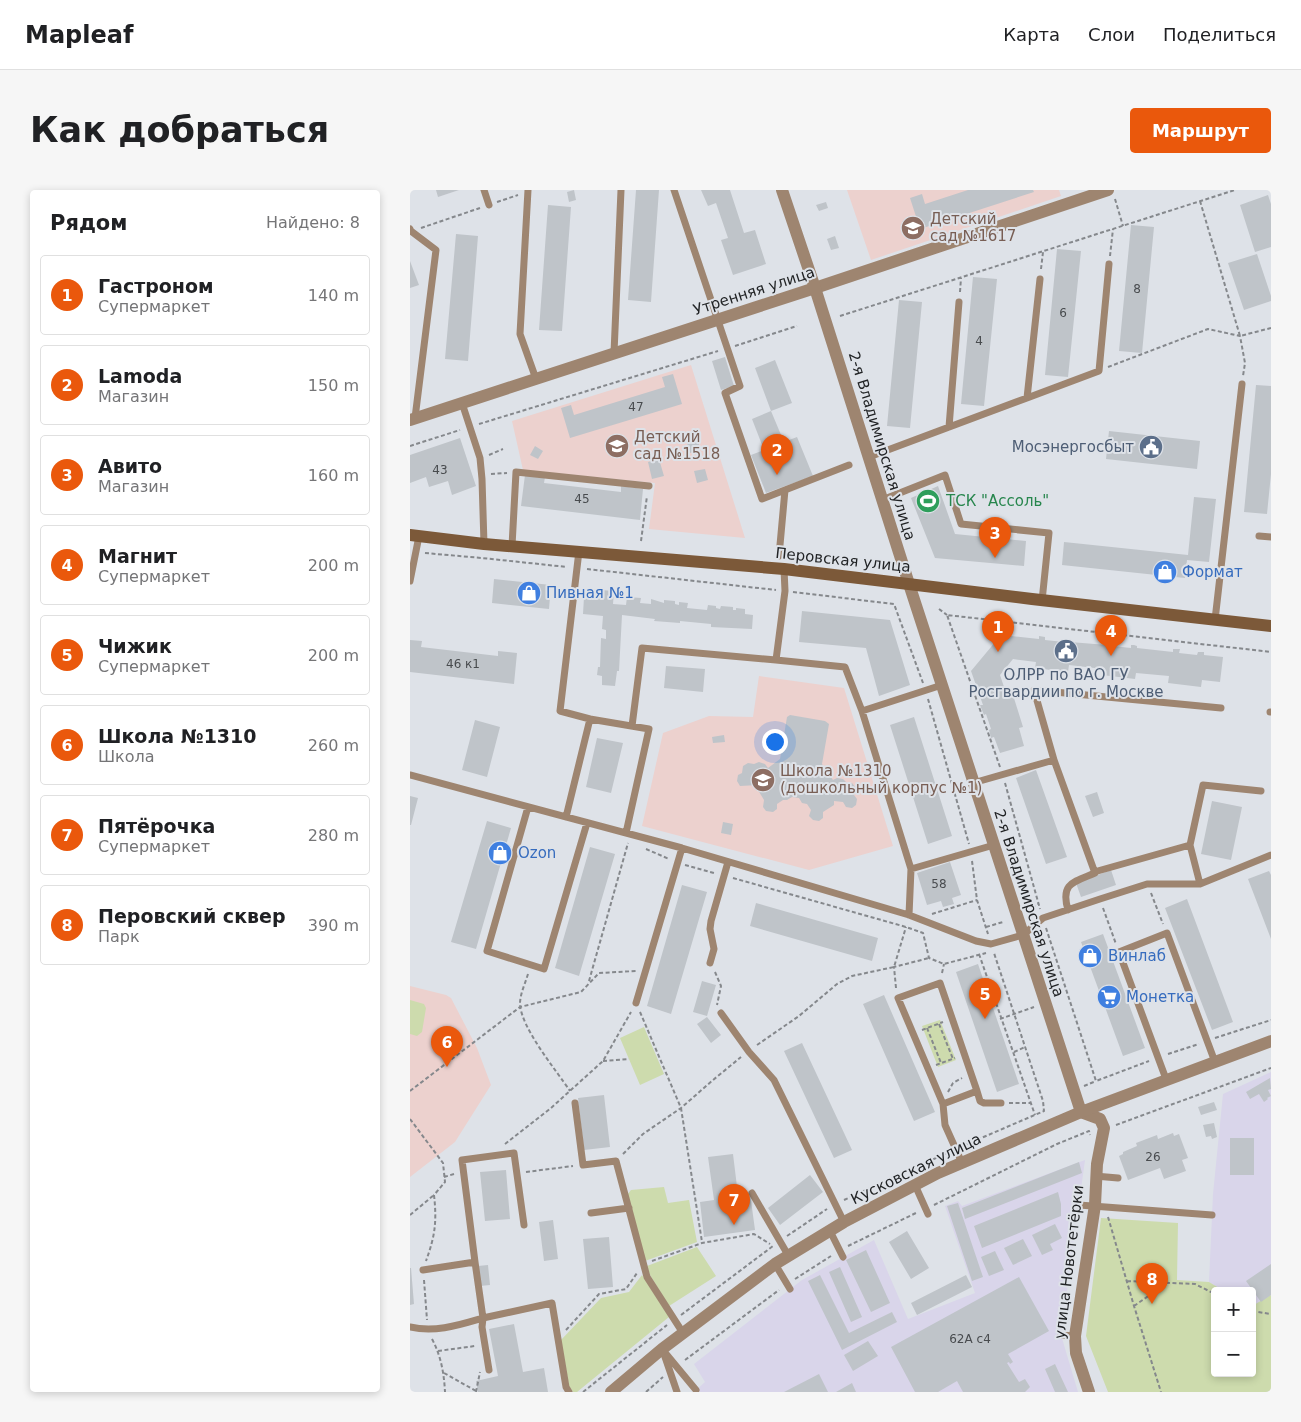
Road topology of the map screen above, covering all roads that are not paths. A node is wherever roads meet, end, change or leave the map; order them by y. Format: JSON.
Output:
{"nodes":[{"id":1,"x":484,"y":190,"type":"edge"},
{"id":2,"x":621,"y":190,"type":"edge"},
{"id":3,"x":674,"y":190,"type":"edge"},
{"id":4,"x":782,"y":190,"type":"edge"},
{"id":5,"x":529,"y":191,"type":"edge"},
{"id":6,"x":1111,"y":194,"type":"edge"},
{"id":7,"x":489,"y":205,"type":"road end"},
{"id":8,"x":410,"y":230,"type":"edge"},
{"id":9,"x":1109,"y":264,"type":"road end"},
{"id":10,"x":1040,"y":279,"type":"road end"},
{"id":11,"x":815,"y":288,"type":"junction"},
{"id":12,"x":959,"y":302,"type":"road end"},
{"id":13,"x":719,"y":319,"type":"junction"},
{"id":14,"x":614,"y":353,"type":"junction"},
{"id":15,"x":536,"y":379,"type":"junction"},
{"id":16,"x":1242,"y":384,"type":"road end"},
{"id":17,"x":1027,"y":398,"type":"junction"},
{"id":18,"x":462,"y":403,"type":"junction"},
{"id":19,"x":412,"y":419,"type":"edge"},
{"id":20,"x":949,"y":427,"type":"junction"},
{"id":21,"x":869,"y":457,"type":"junction"},
{"id":22,"x":849,"y":465,"type":"dead end"},
{"id":23,"x":649,"y":486,"type":"road end"},
{"id":24,"x":785,"y":490,"type":"junction"},
{"id":25,"x":882,"y":500,"type":"junction"},
{"id":26,"x":414,"y":536,"type":"edge"},
{"id":27,"x":1259,"y":536,"type":"dead end"},
{"id":28,"x":1271,"y":537,"type":"edge"},
{"id":29,"x":484,"y":544,"type":"junction"},
{"id":30,"x":512,"y":546,"type":"junction"},
{"id":31,"x":579,"y":552,"type":"junction"},
{"id":32,"x":779,"y":556,"type":"dead end"},
{"id":33,"x":784,"y":570,"type":"junction"},
{"id":34,"x":410,"y":581,"type":"edge"},
{"id":35,"x":909,"y":584,"type":"junction"},
{"id":36,"x":1042,"y":601,"type":"junction"},
{"id":37,"x":1215,"y":620,"type":"junction"},
{"id":38,"x":1271,"y":626,"type":"edge"},
{"id":39,"x":776,"y":660,"type":"junction"},
{"id":40,"x":942,"y":684,"type":"junction"},
{"id":41,"x":1220,"y":708,"type":"dead end"},
{"id":42,"x":862,"y":711,"type":"junction"},
{"id":43,"x":590,"y":719,"type":"junction"},
{"id":44,"x":632,"y":726,"type":"junction"},
{"id":45,"x":1054,"y":760,"type":"junction"},
{"id":46,"x":410,"y":775,"type":"edge"},
{"id":47,"x":974,"y":783,"type":"junction"},
{"id":48,"x":1262,"y":791,"type":"dead end"},
{"id":49,"x":528,"y":807,"type":"junction"},
{"id":50,"x":566,"y":817,"type":"junction"},
{"id":51,"x":587,"y":823,"type":"junction"},
{"id":52,"x":626,"y":833,"type":"junction"},
{"id":53,"x":994,"y":845,"type":"junction"},
{"id":54,"x":1190,"y":845,"type":"junction"},
{"id":55,"x":682,"y":848,"type":"junction"},
{"id":56,"x":1271,"y":855,"type":"edge"},
{"id":57,"x":728,"y":862,"type":"junction"},
{"id":58,"x":911,"y":869,"type":"junction"},
{"id":59,"x":1094,"y":872,"type":"junction"},
{"id":60,"x":1200,"y":884,"type":"junction"},
{"id":61,"x":1068,"y":910,"type":"junction"},
{"id":62,"x":909,"y":915,"type":"junction"},
{"id":63,"x":1023,"y":935,"type":"junction"},
{"id":64,"x":710,"y":963,"type":"road end"},
{"id":65,"x":636,"y":1003,"type":"road end"},
{"id":66,"x":721,"y":1013,"type":"road end"},
{"id":67,"x":1271,"y":1041,"type":"edge"},
{"id":68,"x":1215,"y":1062,"type":"junction"},
{"id":69,"x":1166,"y":1079,"type":"junction"},
{"id":70,"x":977,"y":1091,"type":"junction"},
{"id":71,"x":576,"y":1103,"type":"dead end"},
{"id":72,"x":1001,"y":1103,"type":"road end"},
{"id":73,"x":944,"y":1104,"type":"junction"},
{"id":74,"x":1081,"y":1112,"type":"junction"},
{"id":75,"x":962,"y":1163,"type":"junction"},
{"id":76,"x":1096,"y":1170,"type":"junction"},
{"id":77,"x":1118,"y":1178,"type":"dead end"},
{"id":78,"x":915,"y":1185,"type":"junction"},
{"id":79,"x":752,"y":1193,"type":"dead end"},
{"id":80,"x":1079,"y":1205,"type":"dead end"},
{"id":81,"x":1100,"y":1206,"type":"junction"},
{"id":82,"x":629,"y":1208,"type":"junction"},
{"id":83,"x":592,"y":1213,"type":"dead end"},
{"id":84,"x":928,"y":1214,"type":"dead end"},
{"id":85,"x":1212,"y":1215,"type":"dead end"},
{"id":86,"x":844,"y":1222,"type":"junction"},
{"id":87,"x":524,"y":1225,"type":"dead end"},
{"id":88,"x":830,"y":1231,"type":"junction"},
{"id":89,"x":788,"y":1255,"type":"junction"},
{"id":90,"x":843,"y":1257,"type":"dead end"},
{"id":91,"x":475,"y":1262,"type":"junction"},
{"id":92,"x":775,"y":1264,"type":"junction"},
{"id":93,"x":423,"y":1270,"type":"road end"},
{"id":94,"x":790,"y":1289,"type":"dead end"},
{"id":95,"x":483,"y":1318,"type":"junction"},
{"id":96,"x":410,"y":1328,"type":"edge"},
{"id":97,"x":683,"y":1333,"type":"junction"},
{"id":98,"x":1061,"y":1335,"type":"dead end"},
{"id":99,"x":1075,"y":1336,"type":"junction"},
{"id":100,"x":662,"y":1349,"type":"junction"},
{"id":101,"x":489,"y":1370,"type":"dead end"},
{"id":102,"x":696,"y":1390,"type":"dead end"},
{"id":103,"x":569,"y":1392,"type":"edge"},
{"id":104,"x":611,"y":1392,"type":"edge"},
{"id":105,"x":676,"y":1392,"type":"edge"},
{"id":106,"x":1089,"y":1392,"type":"edge"}],
"edges":[{"from":1,"to":7,"type":"lane"},
{"from":2,"to":14,"type":"lane"},
{"from":3,"to":13,"type":"lane"},
{"from":4,"to":11,"type":"street","name":"2-я Владимирская улица"},
{"from":5,"to":15,"type":"lane"},
{"from":6,"to":11,"type":"street","name":"Утренняя улица"},
{"from":8,"to":19,"type":"lane"},
{"from":9,"to":17,"type":"lane"},
{"from":10,"to":17,"type":"lane"},
{"from":11,"to":13,"type":"street","name":"Утренняя улица"},
{"from":11,"to":21,"type":"street","name":"2-я Владимирская улица"},
{"from":12,"to":20,"type":"lane"},
{"from":13,"to":14,"type":"street","name":"Утренняя улица"},
{"from":13,"to":24,"type":"lane"},
{"from":14,"to":15,"type":"street","name":"Утренняя улица"},
{"from":15,"to":18,"type":"street","name":"Утренняя улица"},
{"from":16,"to":37,"type":"lane"},
{"from":17,"to":20,"type":"lane"},
{"from":18,"to":19,"type":"street","name":"Утренняя улица"},
{"from":18,"to":29,"type":"lane"},
{"from":20,"to":21,"type":"lane"},
{"from":21,"to":25,"type":"street","name":"2-я Владимирская улица"},
{"from":22,"to":24,"type":"lane"},
{"from":23,"to":30,"type":"lane"},
{"from":24,"to":32,"type":"lane"},
{"from":25,"to":35,"type":"street","name":"2-я Владимирская улица"},
{"from":25,"to":36,"type":"lane"},
{"from":26,"to":29,"type":"main road","name":"Перовская улица"},
{"from":26,"to":34,"type":"lane"},
{"from":27,"to":28,"type":"lane"},
{"from":29,"to":30,"type":"main road","name":"Перовская улица"},
{"from":30,"to":31,"type":"main road","name":"Перовская улица"},
{"from":31,"to":33,"type":"main road","name":"Перовская улица"},
{"from":31,"to":43,"type":"lane"},
{"from":33,"to":35,"type":"main road","name":"Перовская улица"},
{"from":33,"to":39,"type":"lane"},
{"from":35,"to":36,"type":"main road","name":"Перовская улица"},
{"from":35,"to":40,"type":"street","name":"2-я Владимирская улица"},
{"from":36,"to":37,"type":"main road","name":"Перовская улица"},
{"from":37,"to":38,"type":"main road","name":"Перовская улица"},
{"from":39,"to":42,"type":"lane"},
{"from":39,"to":44,"type":"lane"},
{"from":40,"to":42,"type":"lane"},
{"from":40,"to":47,"type":"street","name":"2-я Владимирская улица"},
{"from":41,"to":45,"type":"lane"},
{"from":42,"to":58,"type":"lane"},
{"from":43,"to":44,"type":"lane"},
{"from":43,"to":50,"type":"lane"},
{"from":44,"to":52,"type":"lane"},
{"from":45,"to":47,"type":"lane"},
{"from":45,"to":59,"type":"lane"},
{"from":46,"to":49,"type":"lane"},
{"from":47,"to":53,"type":"street","name":"2-я Владимирская улица"},
{"from":48,"to":54,"type":"lane"},
{"from":49,"to":50,"type":"lane"},
{"from":49,"to":51,"type":"lane"},
{"from":50,"to":51,"type":"lane"},
{"from":51,"to":52,"type":"lane"},
{"from":52,"to":55,"type":"lane"},
{"from":53,"to":58,"type":"lane"},
{"from":53,"to":63,"type":"street","name":"2-я Владимирская улица"},
{"from":54,"to":59,"type":"lane"},
{"from":54,"to":60,"type":"lane"},
{"from":55,"to":57,"type":"lane"},
{"from":55,"to":65,"type":"lane"},
{"from":56,"to":60,"type":"lane"},
{"from":57,"to":62,"type":"lane"},
{"from":57,"to":64,"type":"lane"},
{"from":58,"to":62,"type":"lane"},
{"from":59,"to":61,"type":"lane"},
{"from":60,"to":61,"type":"lane"},
{"from":61,"to":63,"type":"lane"},
{"from":62,"to":63,"type":"lane"},
{"from":63,"to":74,"type":"street","name":"2-я Владимирская улица"},
{"from":66,"to":86,"type":"lane"},
{"from":67,"to":68,"type":"street","name":"Кусковская улица"},
{"from":68,"to":69,"type":"street","name":"Кусковская улица"},
{"from":68,"to":69,"type":"lane"},
{"from":69,"to":74,"type":"street","name":"Кусковская улица"},
{"from":70,"to":72,"type":"lane"},
{"from":70,"to":73,"type":"lane"},
{"from":70,"to":73,"type":"lane"},
{"from":71,"to":82,"type":"lane"},
{"from":73,"to":75,"type":"lane"},
{"from":74,"to":75,"type":"street","name":"Кусковская улица"},
{"from":74,"to":76,"type":"street","name":"улица Новотетёрки"},
{"from":75,"to":78,"type":"street","name":"Кусковская улица"},
{"from":76,"to":77,"type":"lane"},
{"from":76,"to":81,"type":"street","name":"улица Новотетёрки"},
{"from":78,"to":84,"type":"lane"},
{"from":78,"to":86,"type":"street","name":"Кусковская улица"},
{"from":79,"to":89,"type":"lane"},
{"from":80,"to":81,"type":"lane"},
{"from":81,"to":85,"type":"lane"},
{"from":81,"to":99,"type":"street","name":"улица Новотетёрки"},
{"from":82,"to":83,"type":"lane"},
{"from":82,"to":97,"type":"lane"},
{"from":86,"to":88,"type":"street","name":"Кусковская улица"},
{"from":87,"to":91,"type":"lane"},
{"from":88,"to":89,"type":"street","name":"Кусковская улица"},
{"from":88,"to":90,"type":"lane"},
{"from":89,"to":92,"type":"street","name":"Кусковская улица"},
{"from":91,"to":93,"type":"lane"},
{"from":91,"to":95,"type":"lane"},
{"from":92,"to":94,"type":"lane"},
{"from":92,"to":97,"type":"street","name":"Кусковская улица"},
{"from":95,"to":96,"type":"lane"},
{"from":95,"to":101,"type":"lane"},
{"from":95,"to":103,"type":"lane"},
{"from":97,"to":100,"type":"street","name":"Кусковская улица"},
{"from":98,"to":99,"type":"lane"},
{"from":99,"to":106,"type":"street","name":"улица Новотетёрки"},
{"from":100,"to":102,"type":"lane"},
{"from":100,"to":104,"type":"street","name":"Кусковская улица"},
{"from":100,"to":105,"type":"lane"}]}
